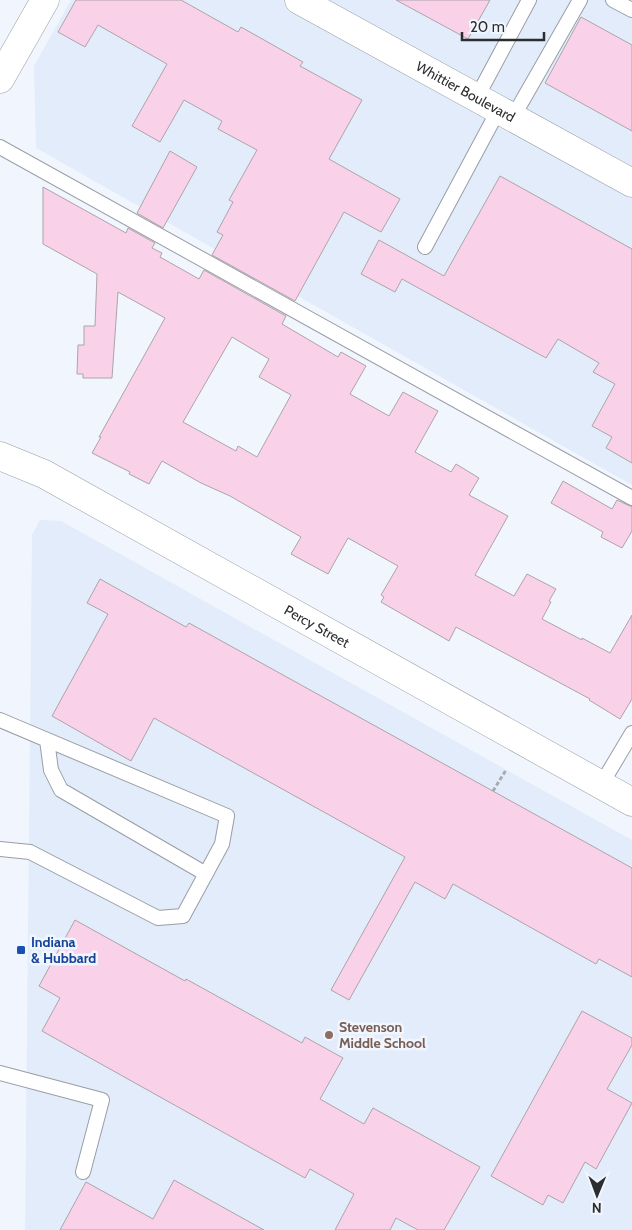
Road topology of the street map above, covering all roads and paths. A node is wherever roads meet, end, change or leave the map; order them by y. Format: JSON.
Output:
{"nodes":[{"id":1,"x":45,"y":0,"type":"edge"},
{"id":2,"x":299,"y":0,"type":"edge"},
{"id":3,"x":529,"y":0,"type":"edge"},
{"id":4,"x":580,"y":0,"type":"edge"},
{"id":5,"x":613,"y":0,"type":"edge"},
{"id":6,"x":632,"y":10,"type":"edge"},
{"id":7,"x":0,"y":79,"type":"edge"},
{"id":8,"x":496,"y":108,"type":"junction"},
{"id":9,"x":0,"y":147,"type":"edge"},
{"id":10,"x":632,"y":183,"type":"edge"},
{"id":11,"x":425,"y":248,"type":"dead end"},
{"id":12,"x":0,"y":456,"type":"edge"},
{"id":13,"x":632,"y":498,"type":"edge"},
{"id":14,"x":0,"y":720,"type":"edge"},
{"id":15,"x":632,"y":732,"type":"edge"},
{"id":16,"x":48,"y":740,"type":"junction"},
{"id":17,"x":506,"y":770,"type":"dead end"},
{"id":18,"x":601,"y":785,"type":"junction"},
{"id":19,"x":493,"y":791,"type":"dead end"},
{"id":20,"x":632,"y":802,"type":"edge"},
{"id":21,"x":0,"y":849,"type":"edge"},
{"id":22,"x":206,"y":874,"type":"junction"},
{"id":23,"x":0,"y":1073,"type":"edge"},
{"id":24,"x":83,"y":1172,"type":"dead end"}],
"edges":[{"from":1,"to":7,"type":"street"},
{"from":2,"to":8,"type":"street","name":"Whittier Boulevard"},
{"from":3,"to":8,"type":"lane"},
{"from":4,"to":8,"type":"lane"},
{"from":5,"to":6,"type":"lane"},
{"from":8,"to":10,"type":"street","name":"Whittier Boulevard"},
{"from":8,"to":11,"type":"lane"},
{"from":9,"to":13,"type":"lane"},
{"from":12,"to":18,"type":"street","name":"Percy Street"},
{"from":14,"to":16,"type":"lane"},
{"from":15,"to":18,"type":"lane"},
{"from":16,"to":22,"type":"lane"},
{"from":16,"to":22,"type":"lane"},
{"from":17,"to":19,"type":"path"},
{"from":18,"to":20,"type":"street","name":"Percy Street"},
{"from":21,"to":22,"type":"lane"},
{"from":23,"to":24,"type":"lane"}]}
